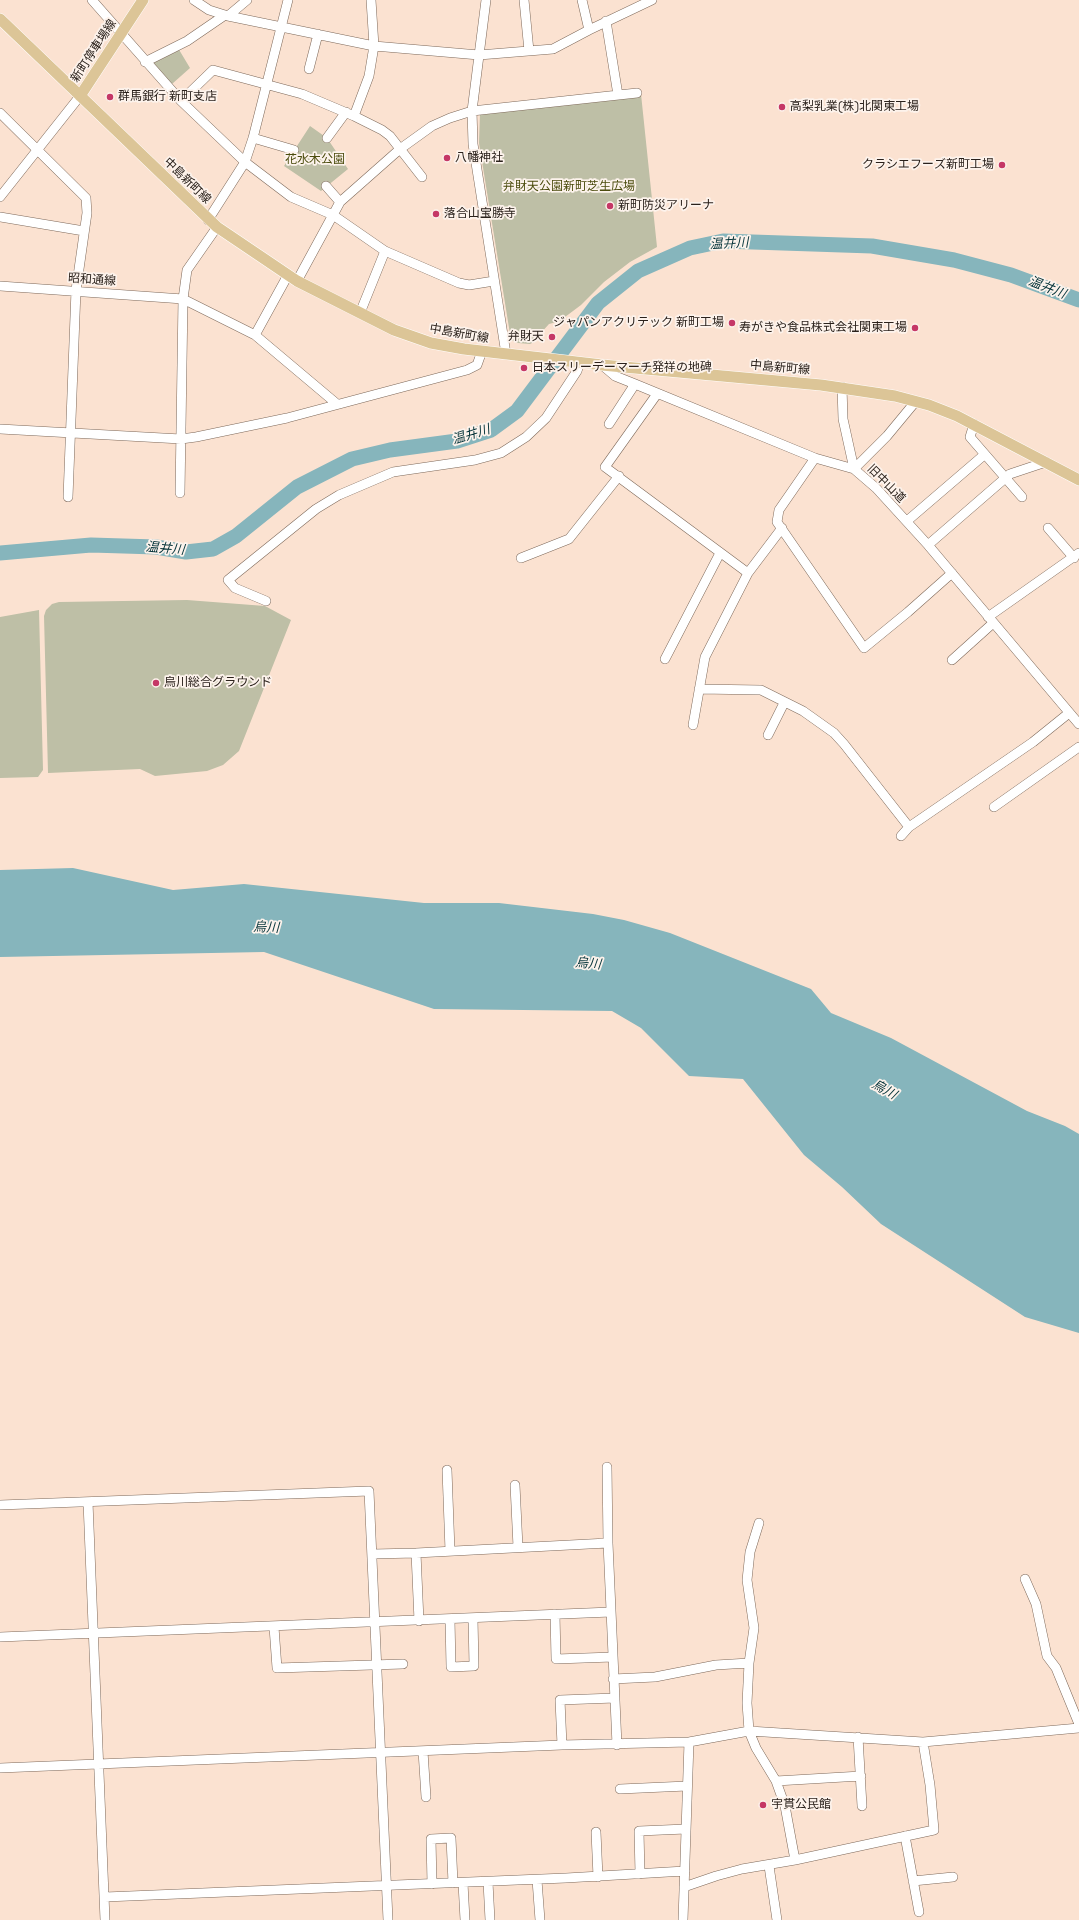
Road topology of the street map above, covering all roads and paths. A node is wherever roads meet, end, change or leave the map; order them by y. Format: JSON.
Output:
{"nodes":[{"id":1,"x":92,"y":0,"type":"edge"},
{"id":2,"x":143,"y":0,"type":"edge"},
{"id":3,"x":194,"y":0,"type":"edge"},
{"id":4,"x":247,"y":0,"type":"edge"},
{"id":5,"x":288,"y":0,"type":"edge"},
{"id":6,"x":371,"y":0,"type":"edge"},
{"id":7,"x":486,"y":0,"type":"edge"},
{"id":8,"x":524,"y":0,"type":"edge"},
{"id":9,"x":582,"y":0,"type":"edge"},
{"id":10,"x":652,"y":0,"type":"edge"},
{"id":11,"x":226,"y":16,"type":"junction"},
{"id":12,"x":0,"y":19,"type":"edge"},
{"id":13,"x":606,"y":21,"type":"junction"},
{"id":14,"x":282,"y":27,"type":"junction"},
{"id":15,"x":589,"y":30,"type":"junction"},
{"id":16,"x":120,"y":34,"type":"junction"},
{"id":17,"x":318,"y":34,"type":"junction"},
{"id":18,"x":374,"y":46,"type":"junction"},
{"id":19,"x":529,"y":51,"type":"junction"},
{"id":20,"x":479,"y":55,"type":"junction"},
{"id":21,"x":145,"y":62,"type":"junction"},
{"id":22,"x":309,"y":69,"type":"dead end"},
{"id":23,"x":266,"y":84,"type":"junction"},
{"id":24,"x":637,"y":93,"type":"dead end"},
{"id":25,"x":618,"y":95,"type":"junction"},
{"id":26,"x":80,"y":96,"type":"junction"},
{"id":27,"x":181,"y":102,"type":"junction"},
{"id":28,"x":472,"y":111,"type":"junction"},
{"id":29,"x":0,"y":113,"type":"edge"},
{"id":30,"x":350,"y":114,"type":"junction"},
{"id":31,"x":7,"y":121,"type":"junction"},
{"id":32,"x":0,"y":129,"type":"edge"},
{"id":33,"x":253,"y":138,"type":"junction"},
{"id":34,"x":327,"y":138,"type":"dead end"},
{"id":35,"x":400,"y":149,"type":"junction"},
{"id":36,"x":294,"y":150,"type":"dead end"},
{"id":37,"x":38,"y":151,"type":"junction"},
{"id":38,"x":244,"y":162,"type":"junction"},
{"id":39,"x":422,"y":177,"type":"dead end"},
{"id":40,"x":326,"y":186,"type":"dead end"},
{"id":41,"x":0,"y":197,"type":"edge"},
{"id":42,"x":340,"y":202,"type":"junction"},
{"id":43,"x":333,"y":216,"type":"junction"},
{"id":44,"x":0,"y":217,"type":"edge"},
{"id":45,"x":208,"y":220,"type":"junction"},
{"id":46,"x":218,"y":227,"type":"junction"},
{"id":47,"x":84,"y":232,"type":"junction"},
{"id":48,"x":385,"y":251,"type":"junction"},
{"id":49,"x":293,"y":278,"type":"junction"},
{"id":50,"x":494,"y":281,"type":"junction"},
{"id":51,"x":0,"y":286,"type":"edge"},
{"id":52,"x":76,"y":290,"type":"junction"},
{"id":53,"x":183,"y":299,"type":"junction"},
{"id":54,"x":360,"y":314,"type":"junction"},
{"id":55,"x":255,"y":335,"type":"junction"},
{"id":56,"x":482,"y":351,"type":"junction"},
{"id":57,"x":506,"y":354,"type":"junction"},
{"id":58,"x":576,"y":361,"type":"junction"},
{"id":59,"x":602,"y":365,"type":"junction"},
{"id":60,"x":635,"y":384,"type":"junction"},
{"id":61,"x":842,"y":387,"type":"junction"},
{"id":62,"x":657,"y":394,"type":"junction"},
{"id":63,"x":916,"y":401,"type":"junction"},
{"id":64,"x":337,"y":404,"type":"junction"},
{"id":65,"x":609,"y":424,"type":"dead end"},
{"id":66,"x":974,"y":424,"type":"junction"},
{"id":67,"x":0,"y":429,"type":"edge"},
{"id":68,"x":71,"y":433,"type":"junction"},
{"id":69,"x":181,"y":439,"type":"junction"},
{"id":70,"x":984,"y":455,"type":"junction"},
{"id":71,"x":816,"y":458,"type":"junction"},
{"id":72,"x":1046,"y":462,"type":"junction"},
{"id":73,"x":854,"y":469,"type":"junction"},
{"id":74,"x":619,"y":476,"type":"junction"},
{"id":75,"x":1005,"y":478,"type":"junction"},
{"id":76,"x":1079,"y":480,"type":"edge"},
{"id":77,"x":180,"y":493,"type":"dead end"},
{"id":78,"x":68,"y":497,"type":"dead end"},
{"id":79,"x":1022,"y":497,"type":"dead end"},
{"id":80,"x":907,"y":522,"type":"junction"},
{"id":81,"x":782,"y":528,"type":"junction"},
{"id":82,"x":1048,"y":528,"type":"dead end"},
{"id":83,"x":928,"y":545,"type":"junction"},
{"id":84,"x":720,"y":552,"type":"junction"},
{"id":85,"x":1076,"y":555,"type":"edge"},
{"id":86,"x":520,"y":558,"type":"dead end"},
{"id":87,"x":952,"y":573,"type":"junction"},
{"id":88,"x":748,"y":574,"type":"junction"},
{"id":89,"x":266,"y":601,"type":"dead end"},
{"id":90,"x":990,"y":620,"type":"junction"},
{"id":91,"x":665,"y":659,"type":"dead end"},
{"id":92,"x":952,"y":660,"type":"dead end"},
{"id":93,"x":699,"y":689,"type":"junction"},
{"id":94,"x":784,"y":703,"type":"junction"},
{"id":95,"x":1069,"y":713,"type":"junction"},
{"id":96,"x":1079,"y":724,"type":"edge"},
{"id":97,"x":693,"y":725,"type":"dead end"},
{"id":98,"x":768,"y":735,"type":"dead end"},
{"id":99,"x":1079,"y":747,"type":"edge"},
{"id":100,"x":994,"y":807,"type":"dead end"},
{"id":101,"x":909,"y":827,"type":"junction"},
{"id":102,"x":901,"y":836,"type":"dead end"},
{"id":103,"x":607,"y":1467,"type":"dead end"},
{"id":104,"x":447,"y":1470,"type":"dead end"},
{"id":105,"x":515,"y":1485,"type":"dead end"},
{"id":106,"x":88,"y":1502,"type":"junction"},
{"id":107,"x":0,"y":1505,"type":"edge"},
{"id":108,"x":759,"y":1523,"type":"dead end"},
{"id":109,"x":608,"y":1543,"type":"junction"},
{"id":110,"x":518,"y":1547,"type":"junction"},
{"id":111,"x":450,"y":1551,"type":"junction"},
{"id":112,"x":416,"y":1553,"type":"junction"},
{"id":113,"x":373,"y":1554,"type":"junction"},
{"id":114,"x":1025,"y":1579,"type":"dead end"},
{"id":115,"x":611,"y":1612,"type":"junction"},
{"id":116,"x":555,"y":1614,"type":"junction"},
{"id":117,"x":473,"y":1618,"type":"junction"},
{"id":118,"x":450,"y":1619,"type":"junction"},
{"id":119,"x":419,"y":1621,"type":"junction"},
{"id":120,"x":374,"y":1623,"type":"junction"},
{"id":121,"x":274,"y":1627,"type":"junction"},
{"id":122,"x":94,"y":1634,"type":"junction"},
{"id":123,"x":0,"y":1637,"type":"edge"},
{"id":124,"x":613,"y":1657,"type":"junction"},
{"id":125,"x":749,"y":1663,"type":"junction"},
{"id":126,"x":403,"y":1664,"type":"dead end"},
{"id":127,"x":376,"y":1665,"type":"junction"},
{"id":128,"x":614,"y":1679,"type":"junction"},
{"id":129,"x":615,"y":1698,"type":"junction"},
{"id":130,"x":1079,"y":1724,"type":"edge"},
{"id":131,"x":1079,"y":1728,"type":"edge"},
{"id":132,"x":750,"y":1731,"type":"junction"},
{"id":133,"x":858,"y":1737,"type":"junction"},
{"id":134,"x":689,"y":1742,"type":"junction"},
{"id":135,"x":923,"y":1742,"type":"junction"},
{"id":136,"x":562,"y":1745,"type":"junction"},
{"id":137,"x":617,"y":1745,"type":"junction"},
{"id":138,"x":424,"y":1751,"type":"junction"},
{"id":139,"x":380,"y":1753,"type":"junction"},
{"id":140,"x":98,"y":1764,"type":"junction"},
{"id":141,"x":0,"y":1768,"type":"edge"},
{"id":142,"x":861,"y":1776,"type":"junction"},
{"id":143,"x":776,"y":1781,"type":"junction"},
{"id":144,"x":688,"y":1786,"type":"junction"},
{"id":145,"x":620,"y":1789,"type":"dead end"},
{"id":146,"x":426,"y":1797,"type":"dead end"},
{"id":147,"x":862,"y":1806,"type":"dead end"},
{"id":148,"x":686,"y":1829,"type":"junction"},
{"id":149,"x":596,"y":1832,"type":"dead end"},
{"id":150,"x":905,"y":1836,"type":"junction"},
{"id":151,"x":795,"y":1860,"type":"junction"},
{"id":152,"x":769,"y":1866,"type":"junction"},
{"id":153,"x":685,"y":1871,"type":"junction"},
{"id":154,"x":640,"y":1874,"type":"junction"},
{"id":155,"x":598,"y":1876,"type":"junction"},
{"id":156,"x":953,"y":1876,"type":"dead end"},
{"id":157,"x":537,"y":1880,"type":"junction"},
{"id":158,"x":913,"y":1881,"type":"junction"},
{"id":159,"x":462,"y":1882,"type":"junction"},
{"id":160,"x":488,"y":1882,"type":"junction"},
{"id":161,"x":453,"y":1883,"type":"junction"},
{"id":162,"x":432,"y":1884,"type":"junction"},
{"id":163,"x":387,"y":1885,"type":"junction"},
{"id":164,"x":684,"y":1887,"type":"junction"},
{"id":165,"x":105,"y":1897,"type":"junction"},
{"id":166,"x":919,"y":1912,"type":"dead end"},
{"id":167,"x":105,"y":1920,"type":"edge"},
{"id":168,"x":388,"y":1920,"type":"edge"},
{"id":169,"x":465,"y":1920,"type":"edge"},
{"id":170,"x":490,"y":1920,"type":"edge"},
{"id":171,"x":540,"y":1920,"type":"edge"},
{"id":172,"x":683,"y":1920,"type":"edge"},
{"id":173,"x":777,"y":1920,"type":"edge"}],
"edges":[{"from":1,"to":16,"type":"street"},
{"from":2,"to":16,"type":"main road","name":"新町停車場線"},
{"from":3,"to":11,"type":"street"},
{"from":4,"to":11,"type":"street"},
{"from":5,"to":14,"type":"street"},
{"from":6,"to":18,"type":"street"},
{"from":7,"to":20,"type":"street"},
{"from":8,"to":19,"type":"street"},
{"from":9,"to":15,"type":"street"},
{"from":10,"to":13,"type":"street"},
{"from":11,"to":14,"type":"street"},
{"from":11,"to":21,"type":"street"},
{"from":12,"to":26,"type":"main road","name":"中島新町線"},
{"from":13,"to":15,"type":"street"},
{"from":13,"to":25,"type":"street"},
{"from":14,"to":17,"type":"street"},
{"from":14,"to":23,"type":"street"},
{"from":15,"to":19,"type":"street"},
{"from":16,"to":21,"type":"street"},
{"from":16,"to":26,"type":"main road","name":"新町停車場線"},
{"from":17,"to":18,"type":"street"},
{"from":17,"to":22,"type":"street"},
{"from":18,"to":20,"type":"street"},
{"from":18,"to":30,"type":"street"},
{"from":19,"to":20,"type":"street"},
{"from":20,"to":28,"type":"street"},
{"from":21,"to":27,"type":"street"},
{"from":23,"to":27,"type":"street"},
{"from":23,"to":30,"type":"street"},
{"from":23,"to":33,"type":"street"},
{"from":24,"to":25,"type":"street"},
{"from":25,"to":28,"type":"street"},
{"from":26,"to":37,"type":"street"},
{"from":26,"to":45,"type":"main road","name":"中島新町線"},
{"from":27,"to":38,"type":"street"},
{"from":28,"to":35,"type":"street"},
{"from":28,"to":50,"type":"street"},
{"from":29,"to":31,"type":"street"},
{"from":30,"to":34,"type":"street"},
{"from":30,"to":35,"type":"street"},
{"from":31,"to":32,"type":"street"},
{"from":31,"to":37,"type":"street"},
{"from":33,"to":36,"type":"street"},
{"from":33,"to":38,"type":"street"},
{"from":35,"to":39,"type":"street"},
{"from":35,"to":42,"type":"street"},
{"from":37,"to":41,"type":"street"},
{"from":37,"to":47,"type":"street"},
{"from":38,"to":43,"type":"street"},
{"from":38,"to":45,"type":"street"},
{"from":40,"to":42,"type":"street"},
{"from":42,"to":43,"type":"street"},
{"from":43,"to":48,"type":"street"},
{"from":43,"to":49,"type":"street"},
{"from":44,"to":47,"type":"street"},
{"from":45,"to":46,"type":"main road","name":"中島新町線"},
{"from":46,"to":49,"type":"main road","name":"中島新町線"},
{"from":46,"to":53,"type":"street"},
{"from":47,"to":52,"type":"street"},
{"from":48,"to":50,"type":"street"},
{"from":48,"to":54,"type":"street"},
{"from":49,"to":54,"type":"main road","name":"中島新町線"},
{"from":49,"to":55,"type":"street"},
{"from":50,"to":57,"type":"street"},
{"from":51,"to":52,"type":"street","name":"昭和通線"},
{"from":52,"to":53,"type":"street","name":"昭和通線"},
{"from":52,"to":68,"type":"street"},
{"from":53,"to":55,"type":"street"},
{"from":53,"to":69,"type":"street"},
{"from":54,"to":56,"type":"main road","name":"中島新町線"},
{"from":55,"to":64,"type":"street"},
{"from":56,"to":57,"type":"main road","name":"中島新町線"},
{"from":56,"to":64,"type":"street"},
{"from":57,"to":58,"type":"main road","name":"中島新町線"},
{"from":58,"to":59,"type":"main road","name":"中島新町線"},
{"from":58,"to":89,"type":"street"},
{"from":59,"to":60,"type":"street","name":"旧中山道"},
{"from":59,"to":61,"type":"main road","name":"中島新町線"},
{"from":60,"to":62,"type":"street","name":"旧中山道"},
{"from":60,"to":65,"type":"street"},
{"from":61,"to":63,"type":"main road","name":"中島新町線"},
{"from":61,"to":73,"type":"street"},
{"from":62,"to":71,"type":"street","name":"旧中山道"},
{"from":62,"to":74,"type":"street"},
{"from":63,"to":66,"type":"main road","name":"中島新町線"},
{"from":63,"to":73,"type":"street"},
{"from":64,"to":69,"type":"street"},
{"from":66,"to":70,"type":"street"},
{"from":66,"to":72,"type":"main road","name":"中島新町線"},
{"from":67,"to":68,"type":"street"},
{"from":68,"to":69,"type":"street"},
{"from":68,"to":78,"type":"street"},
{"from":69,"to":77,"type":"street"},
{"from":70,"to":75,"type":"street"},
{"from":70,"to":80,"type":"street"},
{"from":71,"to":73,"type":"street","name":"旧中山道"},
{"from":71,"to":81,"type":"street"},
{"from":72,"to":75,"type":"street"},
{"from":72,"to":76,"type":"main road","name":"中島新町線"},
{"from":73,"to":80,"type":"street","name":"旧中山道"},
{"from":74,"to":84,"type":"street"},
{"from":74,"to":86,"type":"street"},
{"from":75,"to":79,"type":"street"},
{"from":75,"to":83,"type":"street"},
{"from":80,"to":83,"type":"street","name":"旧中山道"},
{"from":81,"to":87,"type":"street"},
{"from":81,"to":88,"type":"street"},
{"from":82,"to":85,"type":"street"},
{"from":83,"to":87,"type":"street","name":"旧中山道"},
{"from":84,"to":88,"type":"street"},
{"from":84,"to":91,"type":"street"},
{"from":85,"to":90,"type":"street"},
{"from":87,"to":90,"type":"street","name":"旧中山道"},
{"from":88,"to":93,"type":"street"},
{"from":90,"to":92,"type":"street"},
{"from":90,"to":95,"type":"street","name":"旧中山道"},
{"from":93,"to":94,"type":"street"},
{"from":93,"to":97,"type":"street"},
{"from":94,"to":98,"type":"street"},
{"from":94,"to":101,"type":"street"},
{"from":95,"to":96,"type":"street","name":"旧中山道"},
{"from":95,"to":101,"type":"street"},
{"from":99,"to":100,"type":"street"},
{"from":101,"to":102,"type":"street"},
{"from":103,"to":109,"type":"street"},
{"from":104,"to":111,"type":"street"},
{"from":105,"to":110,"type":"street"},
{"from":106,"to":107,"type":"street"},
{"from":106,"to":113,"type":"street"},
{"from":106,"to":122,"type":"street"},
{"from":108,"to":125,"type":"street"},
{"from":109,"to":110,"type":"street"},
{"from":109,"to":115,"type":"street"},
{"from":110,"to":111,"type":"street"},
{"from":111,"to":112,"type":"street"},
{"from":112,"to":113,"type":"street"},
{"from":112,"to":119,"type":"street"},
{"from":113,"to":120,"type":"street"},
{"from":114,"to":130,"type":"street"},
{"from":115,"to":116,"type":"street"},
{"from":115,"to":124,"type":"street"},
{"from":116,"to":117,"type":"street"},
{"from":116,"to":124,"type":"street"},
{"from":117,"to":118,"type":"street"},
{"from":117,"to":118,"type":"street"},
{"from":118,"to":119,"type":"street"},
{"from":119,"to":120,"type":"street"},
{"from":120,"to":121,"type":"street"},
{"from":120,"to":127,"type":"street"},
{"from":121,"to":122,"type":"street"},
{"from":121,"to":127,"type":"street"},
{"from":122,"to":123,"type":"street"},
{"from":122,"to":140,"type":"street"},
{"from":124,"to":128,"type":"street"},
{"from":125,"to":128,"type":"street"},
{"from":125,"to":132,"type":"street"},
{"from":126,"to":127,"type":"street"},
{"from":127,"to":139,"type":"street"},
{"from":128,"to":129,"type":"street"},
{"from":129,"to":136,"type":"street"},
{"from":129,"to":137,"type":"street"},
{"from":131,"to":135,"type":"street"},
{"from":132,"to":133,"type":"street"},
{"from":132,"to":134,"type":"street"},
{"from":132,"to":143,"type":"street"},
{"from":133,"to":135,"type":"street"},
{"from":133,"to":142,"type":"street"},
{"from":134,"to":137,"type":"street"},
{"from":134,"to":144,"type":"street"},
{"from":135,"to":150,"type":"street"},
{"from":136,"to":137,"type":"street"},
{"from":136,"to":138,"type":"street"},
{"from":138,"to":139,"type":"street"},
{"from":138,"to":146,"type":"street"},
{"from":139,"to":140,"type":"street"},
{"from":139,"to":163,"type":"street"},
{"from":140,"to":141,"type":"street"},
{"from":140,"to":165,"type":"street"},
{"from":142,"to":143,"type":"street"},
{"from":142,"to":147,"type":"street"},
{"from":143,"to":151,"type":"street"},
{"from":144,"to":145,"type":"street"},
{"from":144,"to":148,"type":"street"},
{"from":148,"to":153,"type":"street"},
{"from":148,"to":154,"type":"street"},
{"from":149,"to":155,"type":"street"},
{"from":150,"to":151,"type":"street"},
{"from":150,"to":158,"type":"street"},
{"from":151,"to":152,"type":"street"},
{"from":152,"to":164,"type":"street"},
{"from":152,"to":173,"type":"street"},
{"from":153,"to":154,"type":"street"},
{"from":153,"to":164,"type":"street"},
{"from":154,"to":155,"type":"street"},
{"from":155,"to":157,"type":"street"},
{"from":156,"to":158,"type":"street"},
{"from":157,"to":160,"type":"street"},
{"from":157,"to":171,"type":"street"},
{"from":158,"to":166,"type":"street"},
{"from":159,"to":160,"type":"street"},
{"from":159,"to":161,"type":"street"},
{"from":159,"to":169,"type":"street"},
{"from":160,"to":170,"type":"street"},
{"from":161,"to":162,"type":"street"},
{"from":161,"to":162,"type":"street"},
{"from":162,"to":163,"type":"street"},
{"from":163,"to":165,"type":"street"},
{"from":163,"to":168,"type":"street"},
{"from":164,"to":172,"type":"street"},
{"from":165,"to":167,"type":"street"}]}
